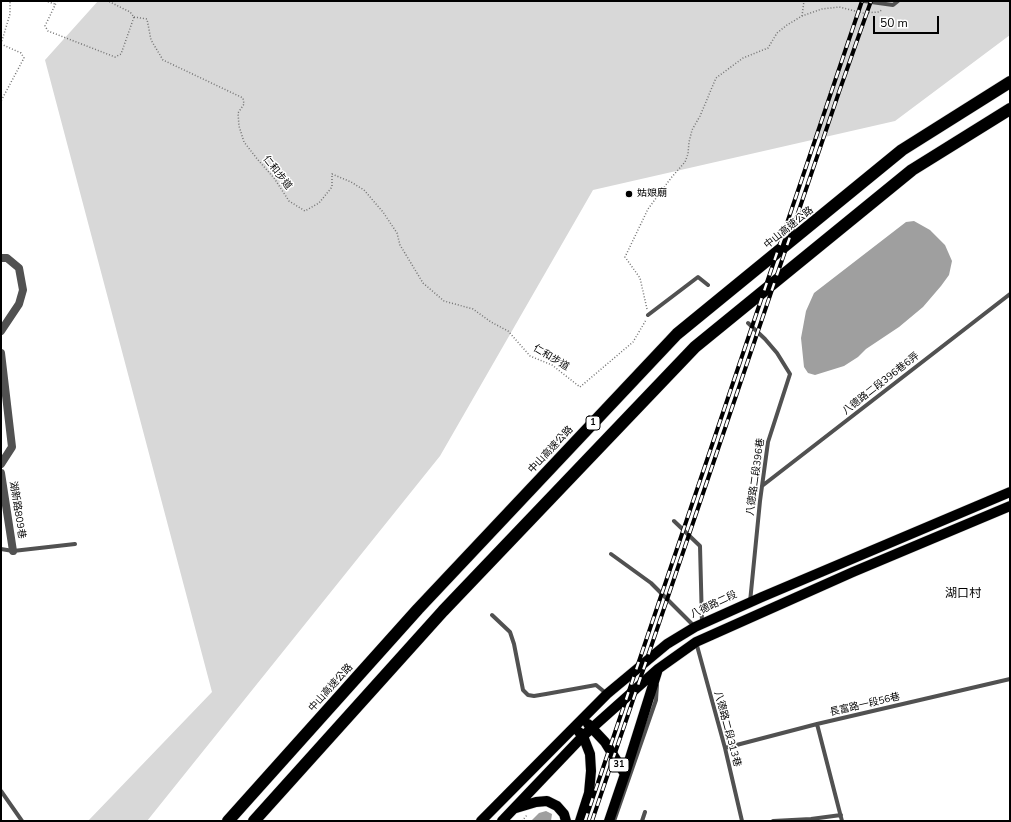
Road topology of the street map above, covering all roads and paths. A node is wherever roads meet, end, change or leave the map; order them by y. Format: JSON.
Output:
{"nodes":[{"id":1,"x":10,"y":1,"type":"edge"},
{"id":2,"x":45,"y":1,"type":"edge"},
{"id":3,"x":57,"y":1,"type":"edge"},
{"id":4,"x":108,"y":1,"type":"edge"},
{"id":5,"x":804,"y":1,"type":"edge"},
{"id":6,"x":864,"y":1,"type":"edge"},
{"id":7,"x":898,"y":1,"type":"edge"},
{"id":8,"x":55,"y":4,"type":"junction"},
{"id":9,"x":893,"y":5,"type":"junction"},
{"id":10,"x":802,"y":16,"type":"junction"},
{"id":11,"x":134,"y":17,"type":"junction"},
{"id":12,"x":1,"y":44,"type":"edge"},
{"id":13,"x":1010,"y":82,"type":"edge"},
{"id":14,"x":1,"y":100,"type":"edge"},
{"id":15,"x":1010,"y":109,"type":"edge"},
{"id":16,"x":1,"y":258,"type":"edge"},
{"id":17,"x":708,"y":285,"type":"dead end"},
{"id":18,"x":1010,"y":294,"type":"edge"},
{"id":19,"x":648,"y":315,"type":"junction"},
{"id":20,"x":748,"y":323,"type":"dead end"},
{"id":21,"x":1,"y":331,"type":"edge"},
{"id":22,"x":1,"y":353,"type":"edge"},
{"id":23,"x":1,"y":464,"type":"edge"},
{"id":24,"x":1,"y":473,"type":"edge"},
{"id":25,"x":762,"y":486,"type":"junction"},
{"id":26,"x":1010,"y":492,"type":"edge"},
{"id":27,"x":1010,"y":506,"type":"edge"},
{"id":28,"x":674,"y":521,"type":"dead end"},
{"id":29,"x":75,"y":544,"type":"dead end"},
{"id":30,"x":1,"y":549,"type":"edge"},
{"id":31,"x":13,"y":551,"type":"junction"},
{"id":32,"x":611,"y":554,"type":"dead end"},
{"id":33,"x":848,"y":561,"type":"junction"},
{"id":34,"x":853,"y":572,"type":"junction"},
{"id":35,"x":750,"y":602,"type":"junction"},
{"id":36,"x":492,"y":615,"type":"dead end"},
{"id":37,"x":698,"y":625,"type":"junction"},
{"id":38,"x":696,"y":642,"type":"junction"},
{"id":39,"x":658,"y":669,"type":"junction"},
{"id":40,"x":1010,"y":679,"type":"edge"},
{"id":41,"x":607,"y":694,"type":"junction"},
{"id":42,"x":583,"y":718,"type":"junction"},
{"id":43,"x":817,"y":724,"type":"junction"},
{"id":44,"x":575,"y":727,"type":"junction"},
{"id":45,"x":592,"y":728,"type":"junction"},
{"id":46,"x":583,"y":736,"type":"junction"},
{"id":47,"x":725,"y":748,"type":"junction"},
{"id":48,"x":625,"y":774,"type":"junction"},
{"id":49,"x":1,"y":792,"type":"edge"},
{"id":50,"x":512,"y":810,"type":"junction"},
{"id":51,"x":530,"y":812,"type":"dead end"},
{"id":52,"x":645,"y":812,"type":"dead end"},
{"id":53,"x":841,"y":815,"type":"junction"},
{"id":54,"x":22,"y":821,"type":"edge"},
{"id":55,"x":228,"y":821,"type":"edge"},
{"id":56,"x":254,"y":821,"type":"edge"},
{"id":57,"x":481,"y":821,"type":"edge"},
{"id":58,"x":502,"y":821,"type":"edge"},
{"id":59,"x":522,"y":821,"type":"edge"},
{"id":60,"x":566,"y":821,"type":"edge"},
{"id":61,"x":580,"y":821,"type":"edge"},
{"id":62,"x":609,"y":821,"type":"edge"},
{"id":63,"x":614,"y":821,"type":"edge"},
{"id":64,"x":642,"y":821,"type":"edge"},
{"id":65,"x":742,"y":821,"type":"edge"},
{"id":66,"x":773,"y":821,"type":"edge"},
{"id":67,"x":842,"y":821,"type":"edge"}],
"edges":[{"from":1,"to":12,"type":"path"},
{"from":2,"to":8,"type":"path"},
{"from":3,"to":8,"type":"path"},
{"from":4,"to":11,"type":"path","name":"仁和步道"},
{"from":5,"to":10,"type":"path"},
{"from":6,"to":9,"type":"lane"},
{"from":7,"to":9,"type":"lane"},
{"from":8,"to":11,"type":"path"},
{"from":9,"to":10,"type":"path"},
{"from":10,"to":19,"type":"path"},
{"from":11,"to":19,"type":"path","name":"仁和步道"},
{"from":12,"to":14,"type":"path"},
{"from":13,"to":55,"type":"highway","name":"中山高速公路","number":"1"},
{"from":15,"to":56,"type":"highway","number":"1"},
{"from":16,"to":21,"type":"street"},
{"from":17,"to":19,"type":"lane"},
{"from":18,"to":25,"type":"lane","name":"八德路二段396巷6弄"},
{"from":20,"to":25,"type":"lane","name":"八德路二段396巷"},
{"from":22,"to":23,"type":"street"},
{"from":24,"to":31,"type":"street","name":"湖新路809巷"},
{"from":25,"to":35,"type":"lane","name":"八德路二段396巷"},
{"from":26,"to":33,"type":"main road","name":"八德路二段"},
{"from":27,"to":34,"type":"main road"},
{"from":28,"to":37,"type":"lane"},
{"from":29,"to":31,"type":"lane"},
{"from":30,"to":31,"type":"lane"},
{"from":32,"to":37,"type":"lane"},
{"from":33,"to":34,"type":"street"},
{"from":33,"to":35,"type":"main road","name":"八德路二段"},
{"from":34,"to":38,"type":"main road"},
{"from":35,"to":37,"type":"main road","name":"八德路二段"},
{"from":36,"to":41,"type":"lane"},
{"from":37,"to":41,"type":"main road","name":"八德路二段"},
{"from":38,"to":39,"type":"main road"},
{"from":38,"to":47,"type":"lane","name":"八德路二段313巷"},
{"from":39,"to":45,"type":"main road"},
{"from":39,"to":48,"type":"main road","number":"31"},
{"from":39,"to":63,"type":"lane"},
{"from":40,"to":43,"type":"lane","name":"長富路一段56巷"},
{"from":41,"to":42,"type":"main road","name":"八德路二段"},
{"from":42,"to":44,"type":"main road","name":"八德路二段"},
{"from":42,"to":45,"type":"main road","number":"31"},
{"from":43,"to":47,"type":"lane","name":"長富路一段56巷"},
{"from":43,"to":53,"type":"lane"},
{"from":44,"to":46,"type":"main road"},
{"from":44,"to":57,"type":"main road","name":"八德路二段"},
{"from":45,"to":46,"type":"main road"},
{"from":45,"to":48,"type":"main road","number":"31"},
{"from":46,"to":50,"type":"main road"},
{"from":46,"to":61,"type":"main road"},
{"from":47,"to":65,"type":"lane","name":"八德路二段313巷"},
{"from":48,"to":62,"type":"main road","number":"31"},
{"from":49,"to":54,"type":"lane"},
{"from":50,"to":58,"type":"main road"},
{"from":50,"to":60,"type":"main road"},
{"from":51,"to":59,"type":"path"},
{"from":52,"to":64,"type":"lane"},
{"from":53,"to":66,"type":"lane"},
{"from":53,"to":67,"type":"lane"}]}
